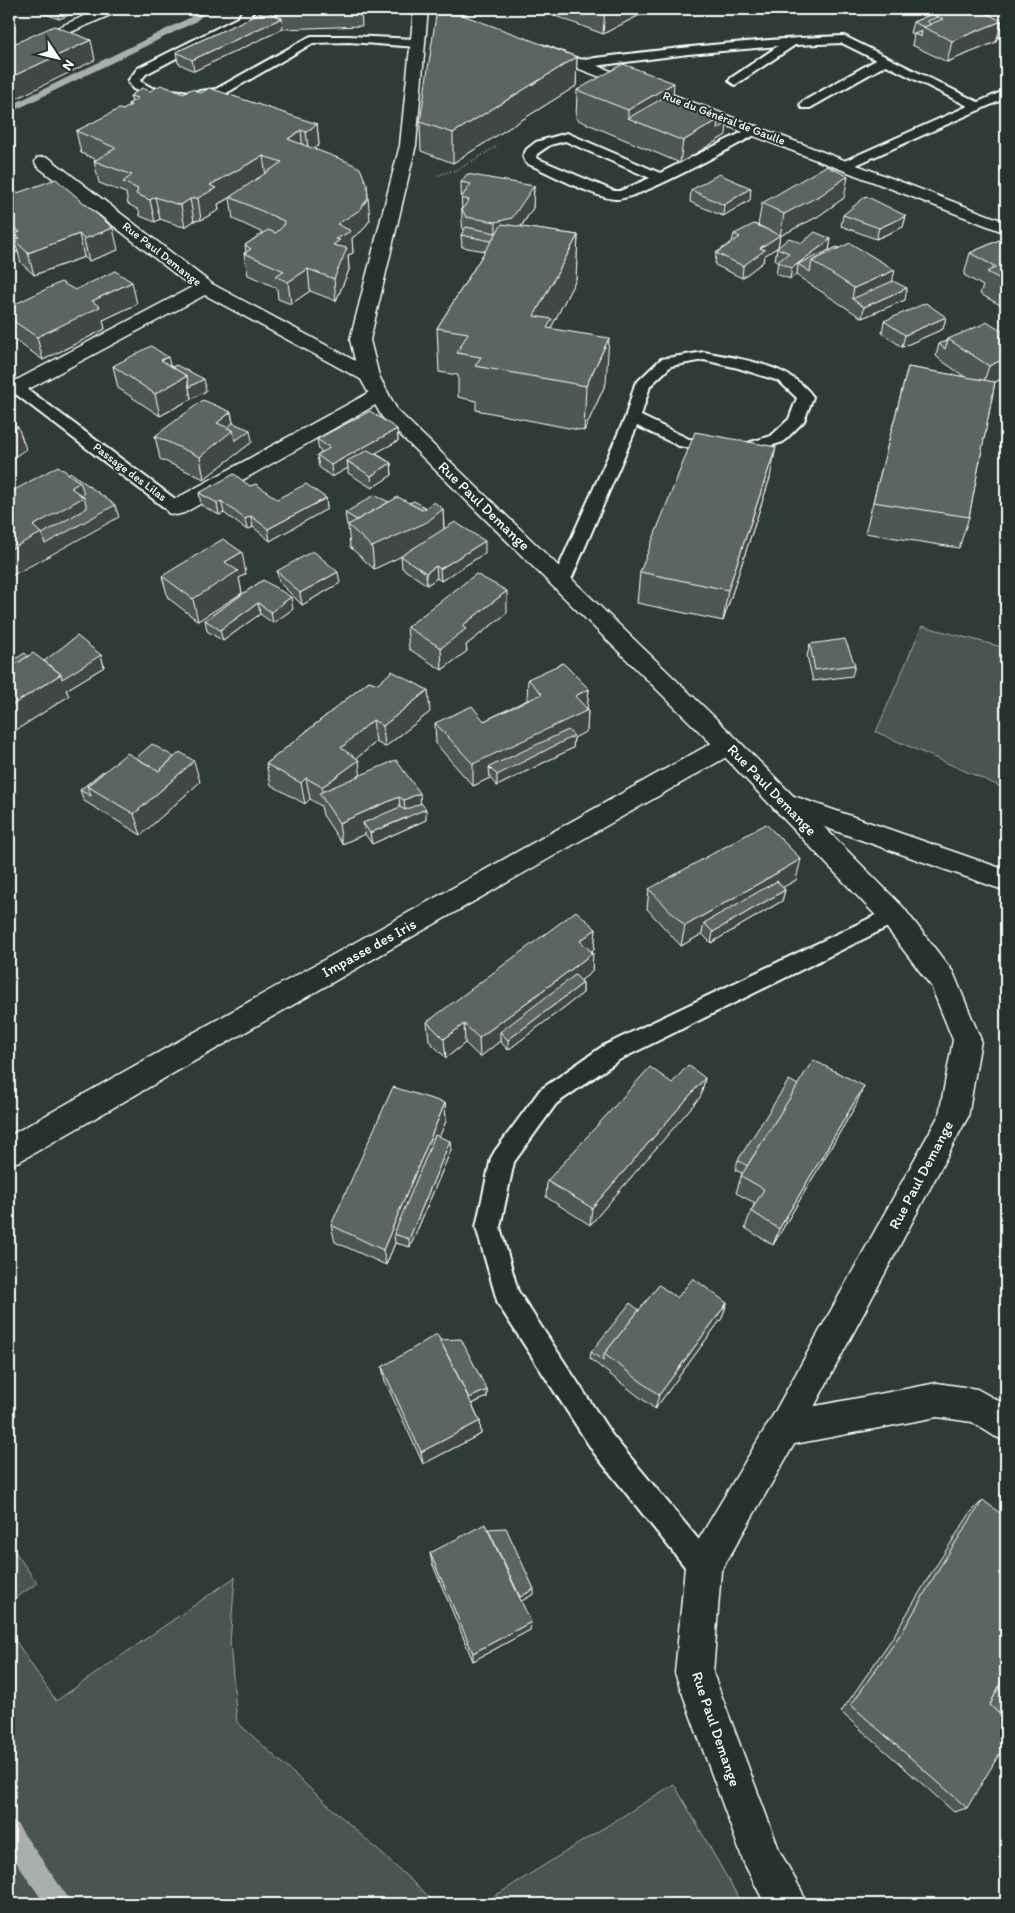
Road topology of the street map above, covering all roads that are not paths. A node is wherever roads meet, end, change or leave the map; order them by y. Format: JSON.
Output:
{"nodes":[{"id":1,"x":112,"y":9,"type":"edge"},
{"id":2,"x":249,"y":9,"type":"edge"},
{"id":3,"x":421,"y":9,"type":"edge"},
{"id":4,"x":989,"y":9,"type":"edge"},
{"id":5,"x":1006,"y":37,"type":"edge"},
{"id":6,"x":793,"y":41,"type":"junction"},
{"id":7,"x":417,"y":43,"type":"junction"},
{"id":8,"x":526,"y":43,"type":"edge"},
{"id":9,"x":9,"y":54,"type":"edge"},
{"id":10,"x":885,"y":60,"type":"junction"},
{"id":11,"x":579,"y":64,"type":"junction"},
{"id":12,"x":736,"y":81,"type":"dead end"},
{"id":13,"x":1006,"y":94,"type":"edge"},
{"id":14,"x":806,"y":105,"type":"dead end"},
{"id":15,"x":977,"y":106,"type":"junction"},
{"id":16,"x":755,"y":130,"type":"junction"},
{"id":17,"x":43,"y":162,"type":"dead end"},
{"id":18,"x":847,"y":165,"type":"junction"},
{"id":19,"x":660,"y":178,"type":"junction"},
{"id":20,"x":1006,"y":228,"type":"edge"},
{"id":21,"x":205,"y":288,"type":"junction"},
{"id":22,"x":13,"y":384,"type":"edge"},
{"id":23,"x":374,"y":386,"type":"junction"},
{"id":24,"x":633,"y":418,"type":"junction"},
{"id":25,"x":176,"y":508,"type":"joint"},
{"id":26,"x":561,"y":582,"type":"junction"},
{"id":27,"x":728,"y":745,"type":"junction"},
{"id":28,"x":785,"y":803,"type":"junction"},
{"id":29,"x":1006,"y":881,"type":"edge"},
{"id":30,"x":892,"y":916,"type":"junction"},
{"id":31,"x":9,"y":1152,"type":"edge"},
{"id":32,"x":1006,"y":1424,"type":"edge"},
{"id":33,"x":784,"y":1428,"type":"junction"},
{"id":34,"x":703,"y":1567,"type":"junction"},
{"id":35,"x":787,"y":1904,"type":"edge"}],
"edges":[{"from":1,"to":9,"type":"street"},
{"from":2,"to":7,"type":"lane"},
{"from":3,"to":7,"type":"street","name":"Rue Paul Demange"},
{"from":4,"to":5,"type":"lane"},
{"from":6,"to":10,"type":"lane"},
{"from":6,"to":11,"type":"lane"},
{"from":6,"to":12,"type":"lane"},
{"from":7,"to":23,"type":"street","name":"Rue Paul Demange"},
{"from":8,"to":11,"type":"street","name":"Rue du Général de Gaulle"},
{"from":10,"to":14,"type":"lane"},
{"from":10,"to":15,"type":"lane"},
{"from":11,"to":16,"type":"street","name":"Rue du Général de Gaulle"},
{"from":13,"to":15,"type":"lane"},
{"from":15,"to":18,"type":"lane"},
{"from":16,"to":18,"type":"street","name":"Rue du Général de Gaulle"},
{"from":16,"to":19,"type":"lane"},
{"from":17,"to":21,"type":"street","name":"Rue Paul Demange"},
{"from":18,"to":20,"type":"street","name":"Rue du Général de Gaulle"},
{"from":19,"to":19,"type":"lane"},
{"from":21,"to":22,"type":"street","name":"Passage des Lilas"},
{"from":21,"to":23,"type":"street","name":"Rue Paul Demange"},
{"from":22,"to":25,"type":"lane","name":"Passage des Lilas"},
{"from":23,"to":25,"type":"street","name":"Passage des Lilas"},
{"from":23,"to":26,"type":"street","name":"Rue Paul Demange"},
{"from":24,"to":24,"type":"lane"},
{"from":24,"to":26,"type":"lane"},
{"from":26,"to":27,"type":"street","name":"Rue Paul Demange"},
{"from":27,"to":28,"type":"street","name":"Rue Paul Demange"},
{"from":27,"to":31,"type":"street","name":"Impasse des Iris"},
{"from":28,"to":29,"type":"street"},
{"from":28,"to":30,"type":"street","name":"Rue Paul Demange"},
{"from":30,"to":33,"type":"street","name":"Rue Paul Demange"},
{"from":30,"to":34,"type":"lane"},
{"from":32,"to":33,"type":"street"},
{"from":33,"to":34,"type":"street","name":"Rue Paul Demange"},
{"from":34,"to":35,"type":"street","name":"Rue Paul Demange"}]}
